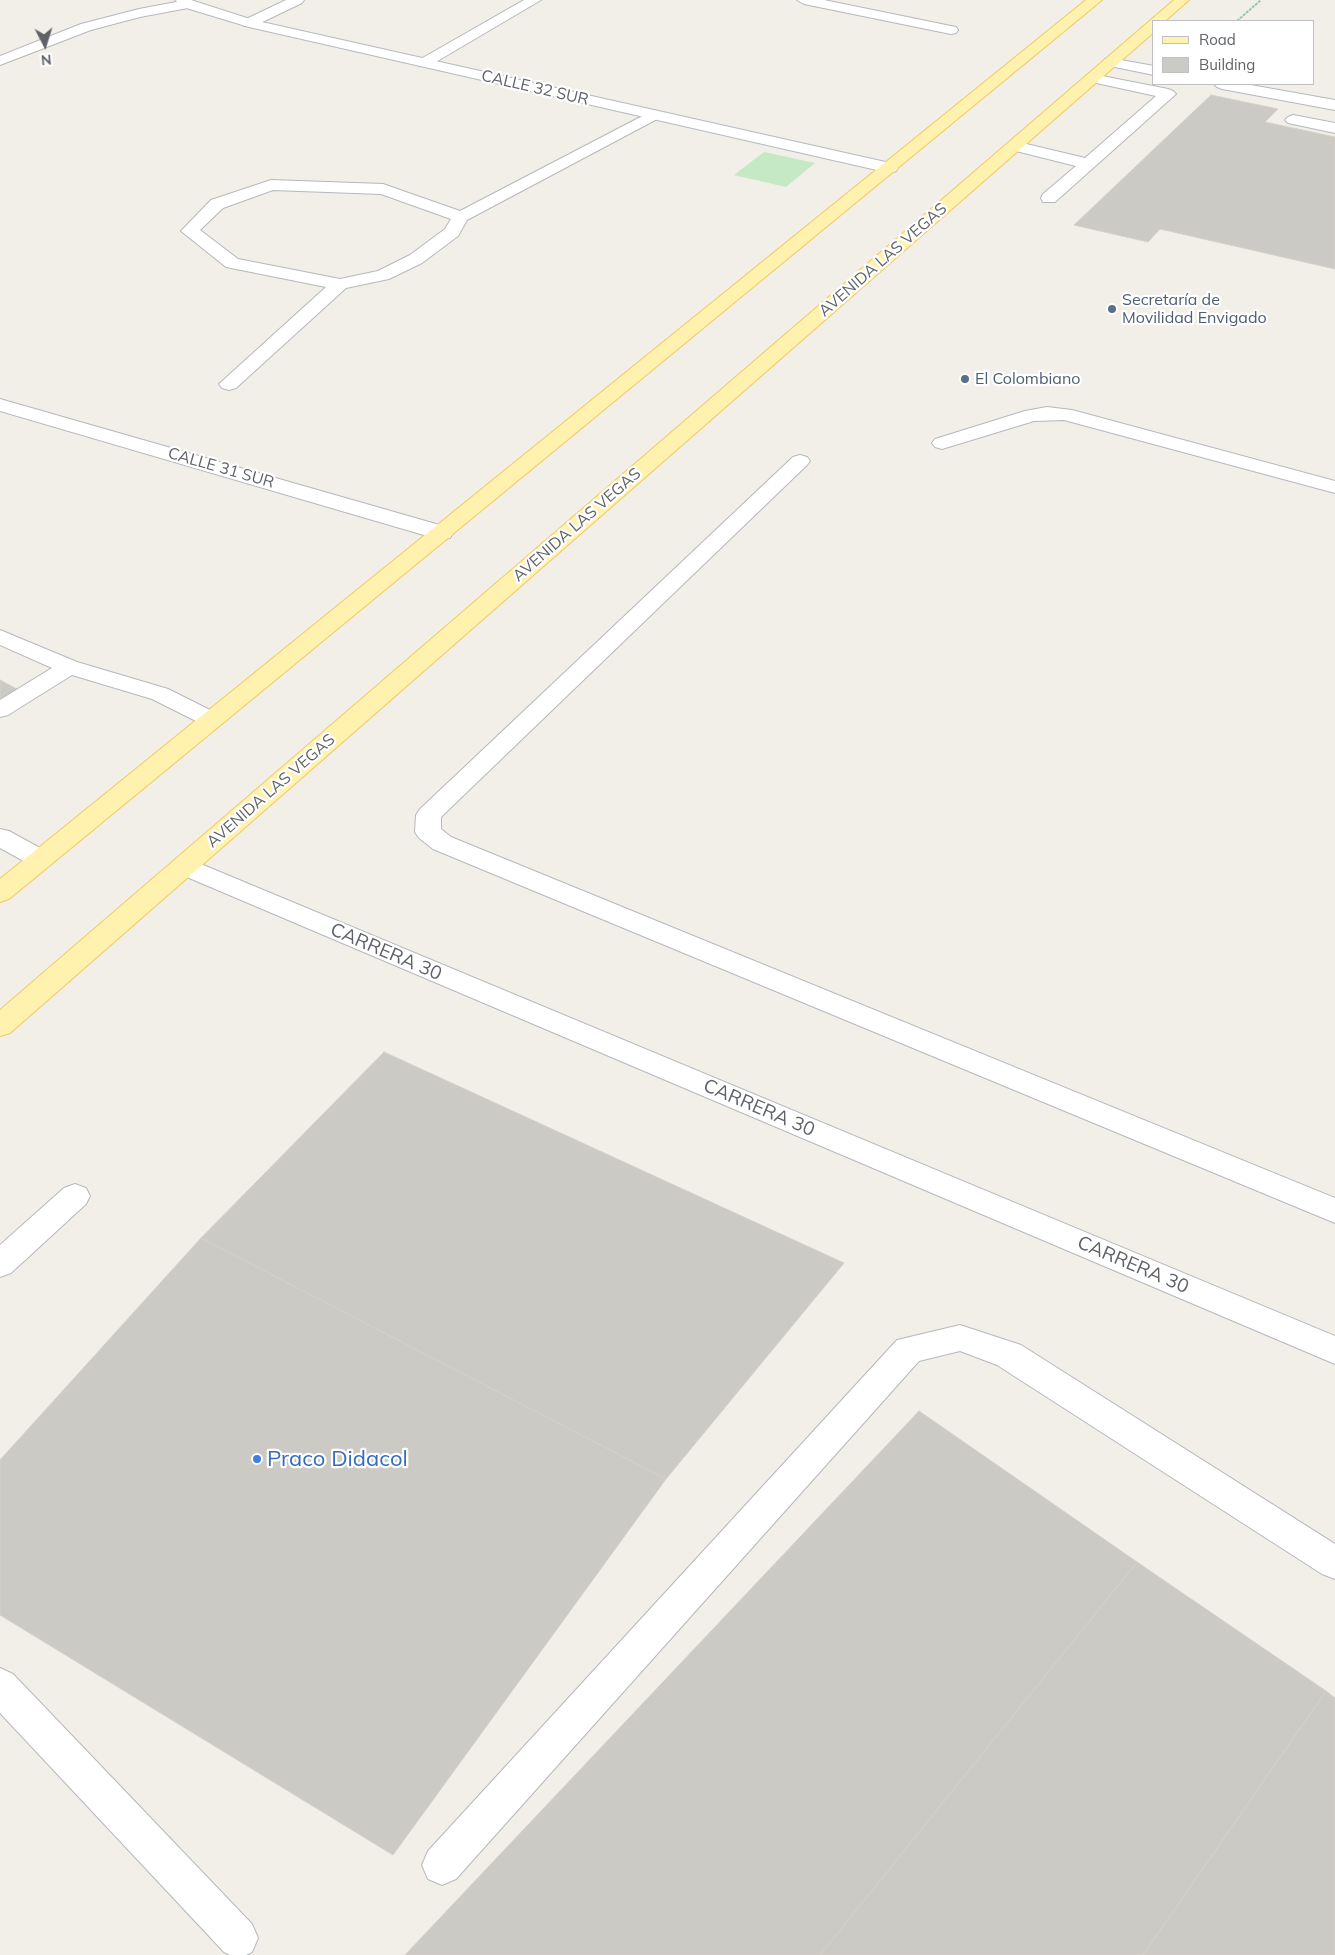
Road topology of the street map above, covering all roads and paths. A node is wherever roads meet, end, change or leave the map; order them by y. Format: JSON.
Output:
{"nodes":[{"id":1,"x":297,"y":0,"type":"edge"},
{"id":2,"x":534,"y":0,"type":"edge"},
{"id":3,"x":804,"y":0,"type":"edge"},
{"id":4,"x":1095,"y":0,"type":"edge"},
{"id":5,"x":1182,"y":0,"type":"edge"},
{"id":6,"x":1261,"y":0,"type":"edge"},
{"id":7,"x":185,"y":2,"type":"edge"},
{"id":8,"x":1159,"y":20,"type":"edge"},
{"id":9,"x":1238,"y":20,"type":"edge"},
{"id":10,"x":249,"y":23,"type":"junction"},
{"id":11,"x":1152,"y":26,"type":"edge"},
{"id":12,"x":951,"y":30,"type":"dead end"},
{"id":13,"x":0,"y":62,"type":"edge"},
{"id":14,"x":424,"y":62,"type":"junction"},
{"id":15,"x":1110,"y":62,"type":"junction"},
{"id":16,"x":1152,"y":71,"type":"edge"},
{"id":17,"x":1092,"y":78,"type":"junction"},
{"id":18,"x":1227,"y":85,"type":"edge"},
{"id":19,"x":1335,"y":105,"type":"edge"},
{"id":20,"x":654,"y":115,"type":"junction"},
{"id":21,"x":1293,"y":120,"type":"dead end"},
{"id":22,"x":1335,"y":128,"type":"edge"},
{"id":23,"x":1014,"y":146,"type":"junction"},
{"id":24,"x":1088,"y":164,"type":"junction"},
{"id":25,"x":890,"y":168,"type":"junction"},
{"id":26,"x":1049,"y":198,"type":"dead end"},
{"id":27,"x":461,"y":217,"type":"junction"},
{"id":28,"x":340,"y":284,"type":"junction"},
{"id":29,"x":229,"y":384,"type":"dead end"},
{"id":30,"x":0,"y":405,"type":"edge"},
{"id":31,"x":942,"y":443,"type":"dead end"},
{"id":32,"x":800,"y":461,"type":"dead end"},
{"id":33,"x":1335,"y":487,"type":"edge"},
{"id":34,"x":442,"y":532,"type":"junction"},
{"id":35,"x":0,"y":637,"type":"edge"},
{"id":36,"x":69,"y":667,"type":"junction"},
{"id":37,"x":0,"y":710,"type":"edge"},
{"id":38,"x":212,"y":720,"type":"junction"},
{"id":39,"x":0,"y":837,"type":"edge"},
{"id":40,"x":40,"y":860,"type":"junction"},
{"id":41,"x":184,"y":866,"type":"junction"},
{"id":42,"x":0,"y":893,"type":"edge"},
{"id":43,"x":0,"y":1026,"type":"edge"},
{"id":44,"x":75,"y":1196,"type":"dead end"},
{"id":45,"x":1335,"y":1211,"type":"edge"},
{"id":46,"x":0,"y":1264,"type":"edge"},
{"id":47,"x":1335,"y":1350,"type":"edge"},
{"id":48,"x":1335,"y":1563,"type":"edge"},
{"id":49,"x":0,"y":1686,"type":"edge"},
{"id":50,"x":442,"y":1866,"type":"dead end"},
{"id":51,"x":238,"y":1938,"type":"dead end"}],
"edges":[{"from":1,"to":10,"type":"street"},
{"from":2,"to":14,"type":"street"},
{"from":3,"to":12,"type":"street"},
{"from":4,"to":25,"type":"main road"},
{"from":5,"to":8,"type":"main road"},
{"from":6,"to":9,"type":"path"},
{"from":7,"to":10,"type":"street","name":"CALLE 32 SUR"},
{"from":7,"to":13,"type":"street"},
{"from":10,"to":14,"type":"street","name":"CALLE 32 SUR"},
{"from":11,"to":15,"type":"main road","name":"AVENIDA LAS VEGAS"},
{"from":14,"to":20,"type":"street","name":"CALLE 32 SUR"},
{"from":15,"to":16,"type":"street"},
{"from":15,"to":17,"type":"main road","name":"AVENIDA LAS VEGAS"},
{"from":17,"to":23,"type":"main road","name":"AVENIDA LAS VEGAS"},
{"from":17,"to":24,"type":"street"},
{"from":18,"to":19,"type":"street"},
{"from":20,"to":25,"type":"street","name":"CALLE 32 SUR"},
{"from":20,"to":27,"type":"street"},
{"from":21,"to":22,"type":"street"},
{"from":23,"to":24,"type":"street"},
{"from":23,"to":41,"type":"main road","name":"AVENIDA LAS VEGAS"},
{"from":24,"to":26,"type":"street"},
{"from":25,"to":34,"type":"main road"},
{"from":27,"to":28,"type":"street"},
{"from":27,"to":28,"type":"street"},
{"from":28,"to":29,"type":"street"},
{"from":30,"to":34,"type":"street","name":"CALLE 31 SUR"},
{"from":31,"to":33,"type":"street"},
{"from":32,"to":45,"type":"street"},
{"from":34,"to":38,"type":"main road"},
{"from":35,"to":36,"type":"street"},
{"from":36,"to":37,"type":"street"},
{"from":36,"to":38,"type":"street"},
{"from":38,"to":40,"type":"main road"},
{"from":39,"to":40,"type":"street"},
{"from":40,"to":42,"type":"main road"},
{"from":41,"to":43,"type":"main road","name":"AVENIDA LAS VEGAS"},
{"from":41,"to":47,"type":"street","name":"CARRERA 30"},
{"from":44,"to":46,"type":"street"},
{"from":48,"to":50,"type":"street"},
{"from":49,"to":51,"type":"street"}]}
